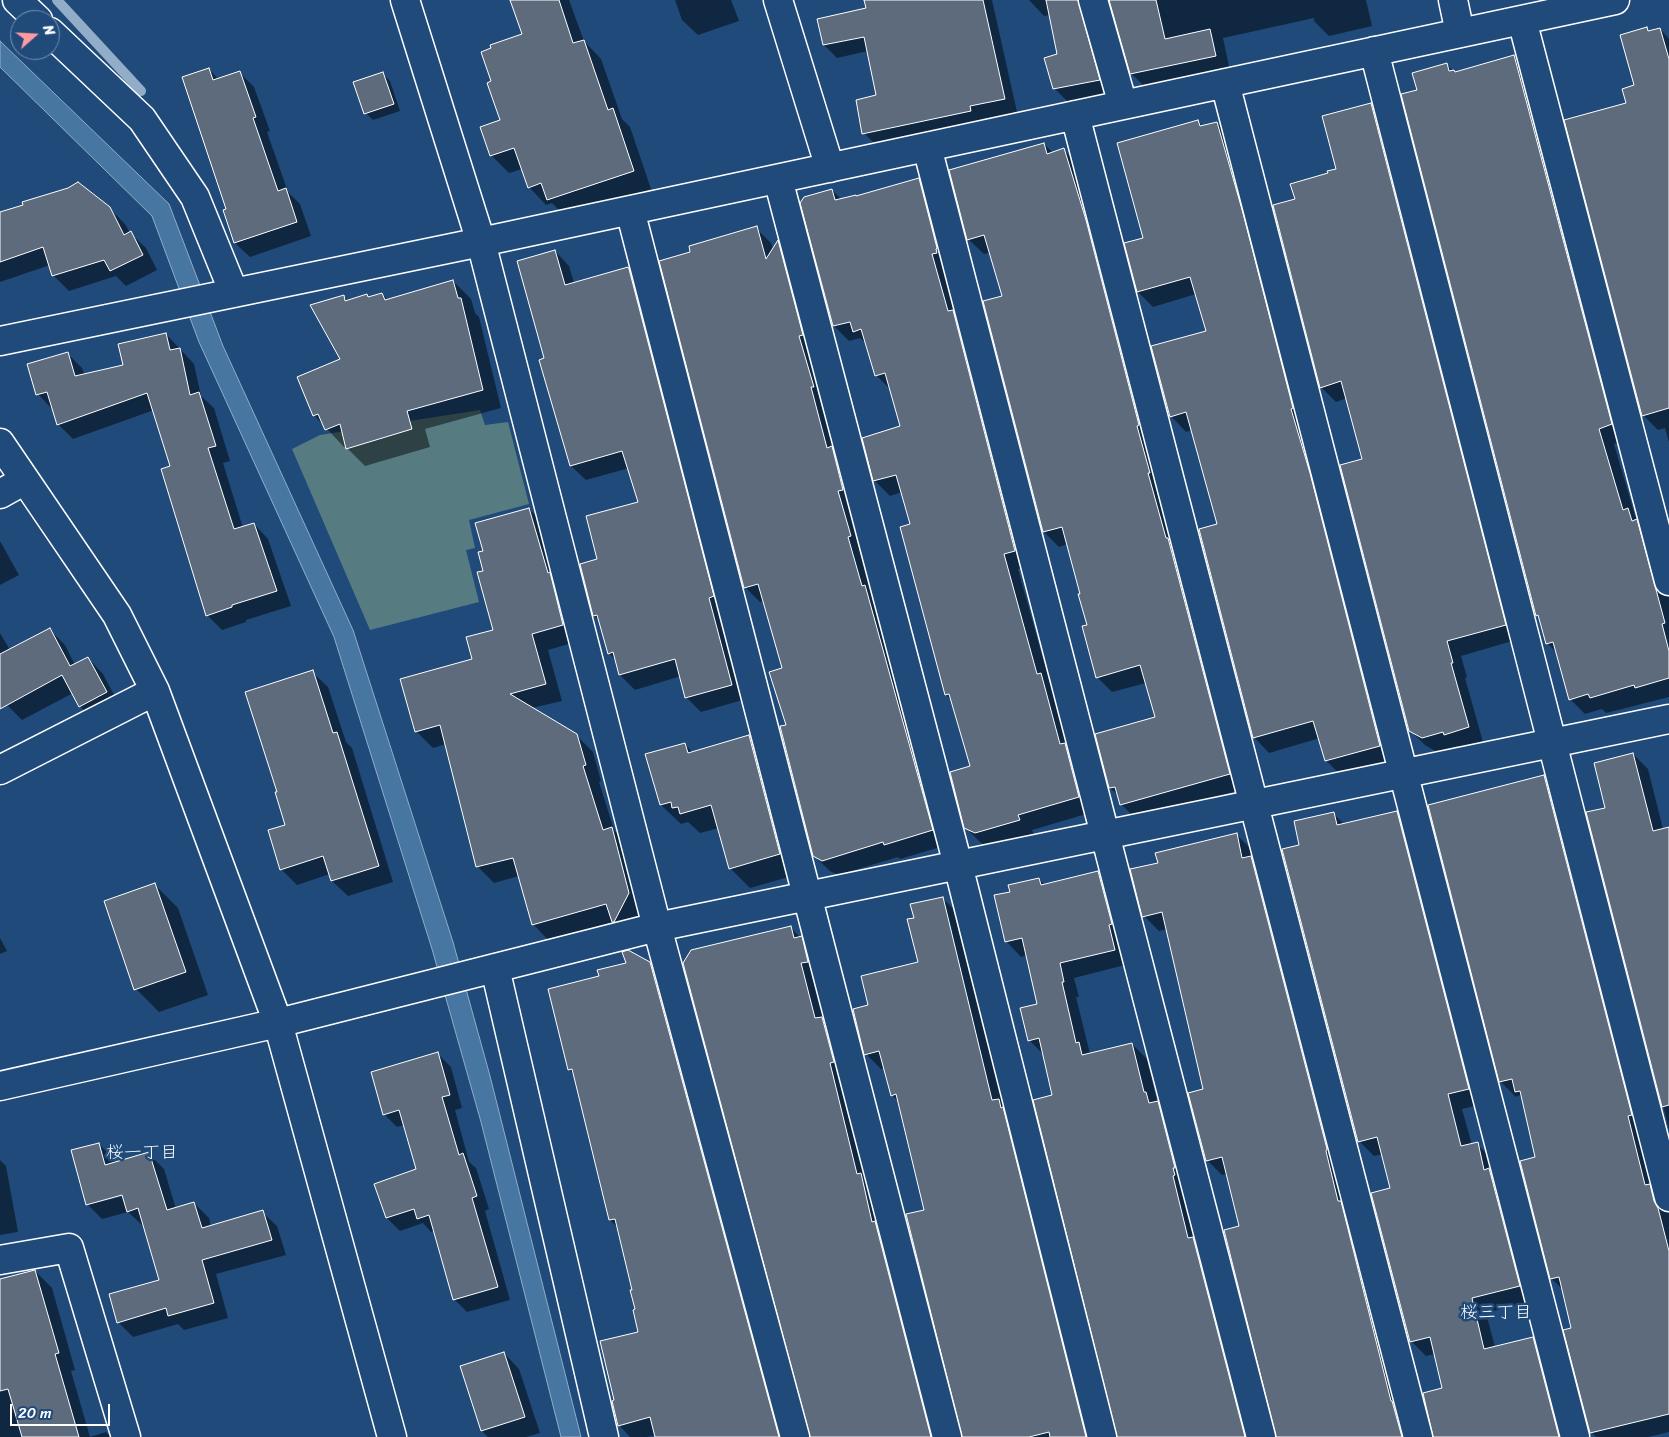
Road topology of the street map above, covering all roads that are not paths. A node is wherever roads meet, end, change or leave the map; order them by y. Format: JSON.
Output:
{"nodes":[{"id":1,"x":17,"y":0,"type":"edge"},
{"id":2,"x":405,"y":0,"type":"edge"},
{"id":3,"x":778,"y":0,"type":"edge"},
{"id":4,"x":1093,"y":0,"type":"edge"},
{"id":5,"x":1452,"y":0,"type":"edge"},
{"id":6,"x":1615,"y":0,"type":"edge"},
{"id":7,"x":28,"y":10,"type":"edge"},
{"id":8,"x":1522,"y":20,"type":"junction"},
{"id":9,"x":1460,"y":33,"type":"junction"},
{"id":10,"x":60,"y":41,"type":"edge"},
{"id":11,"x":1374,"y":51,"type":"junction"},
{"id":12,"x":1225,"y":83,"type":"junction"},
{"id":13,"x":1123,"y":105,"type":"junction"},
{"id":14,"x":1075,"y":115,"type":"junction"},
{"id":15,"x":927,"y":147,"type":"junction"},
{"id":16,"x":830,"y":168,"type":"junction"},
{"id":17,"x":778,"y":179,"type":"junction"},
{"id":18,"x":630,"y":210,"type":"junction"},
{"id":19,"x":481,"y":242,"type":"junction"},
{"id":20,"x":227,"y":294,"type":"junction"},
{"id":21,"x":0,"y":341,"type":"edge"},
{"id":22,"x":0,"y":443,"type":"edge"},
{"id":23,"x":25,"y":480,"type":"junction"},
{"id":24,"x":0,"y":494,"type":"edge"},
{"id":25,"x":1669,"y":581,"type":"edge"},
{"id":26,"x":155,"y":691,"type":"junction"},
{"id":27,"x":1669,"y":719,"type":"edge"},
{"id":28,"x":1552,"y":743,"type":"junction"},
{"id":29,"x":0,"y":770,"type":"edge"},
{"id":30,"x":1403,"y":774,"type":"junction"},
{"id":31,"x":1253,"y":804,"type":"junction"},
{"id":32,"x":1105,"y":835,"type":"junction"},
{"id":33,"x":958,"y":865,"type":"junction"},
{"id":34,"x":807,"y":896,"type":"junction"},
{"id":35,"x":657,"y":927,"type":"junction"},
{"id":36,"x":486,"y":970,"type":"junction"},
{"id":37,"x":278,"y":1023,"type":"junction"},
{"id":38,"x":0,"y":1086,"type":"edge"},
{"id":39,"x":1669,"y":1197,"type":"edge"},
{"id":40,"x":0,"y":1260,"type":"edge"},
{"id":41,"x":126,"y":1437,"type":"edge"},
{"id":42,"x":392,"y":1437,"type":"edge"},
{"id":43,"x":604,"y":1437,"type":"edge"},
{"id":44,"x":795,"y":1437,"type":"edge"},
{"id":45,"x":947,"y":1437,"type":"edge"},
{"id":46,"x":1102,"y":1437,"type":"edge"},
{"id":47,"x":1261,"y":1437,"type":"edge"},
{"id":48,"x":1418,"y":1437,"type":"edge"},
{"id":49,"x":1575,"y":1437,"type":"edge"}],
"edges":[{"from":1,"to":7,"type":"street"},
{"from":2,"to":19,"type":"street"},
{"from":3,"to":16,"type":"street"},
{"from":4,"to":13,"type":"street"},
{"from":5,"to":9,"type":"street"},
{"from":6,"to":8,"type":"street"},
{"from":8,"to":9,"type":"street"},
{"from":8,"to":25,"type":"street"},
{"from":9,"to":11,"type":"street"},
{"from":10,"to":20,"type":"street"},
{"from":11,"to":12,"type":"street"},
{"from":11,"to":28,"type":"street"},
{"from":12,"to":13,"type":"street"},
{"from":12,"to":30,"type":"street"},
{"from":13,"to":14,"type":"street"},
{"from":14,"to":15,"type":"street"},
{"from":14,"to":31,"type":"street"},
{"from":15,"to":16,"type":"street"},
{"from":15,"to":32,"type":"street"},
{"from":16,"to":17,"type":"street"},
{"from":17,"to":18,"type":"street"},
{"from":17,"to":33,"type":"street"},
{"from":18,"to":19,"type":"street"},
{"from":18,"to":34,"type":"street"},
{"from":19,"to":20,"type":"street"},
{"from":19,"to":35,"type":"street"},
{"from":20,"to":21,"type":"street"},
{"from":22,"to":23,"type":"street"},
{"from":23,"to":24,"type":"street"},
{"from":23,"to":26,"type":"street"},
{"from":26,"to":29,"type":"street"},
{"from":26,"to":37,"type":"street"},
{"from":27,"to":28,"type":"street"},
{"from":28,"to":30,"type":"street"},
{"from":28,"to":39,"type":"street"},
{"from":30,"to":31,"type":"street"},
{"from":30,"to":49,"type":"street"},
{"from":31,"to":32,"type":"street"},
{"from":31,"to":48,"type":"street"},
{"from":32,"to":33,"type":"street"},
{"from":32,"to":47,"type":"street"},
{"from":33,"to":34,"type":"street"},
{"from":33,"to":46,"type":"street"},
{"from":34,"to":35,"type":"street"},
{"from":34,"to":45,"type":"street"},
{"from":35,"to":36,"type":"street"},
{"from":35,"to":44,"type":"street"},
{"from":36,"to":37,"type":"street"},
{"from":36,"to":43,"type":"street"},
{"from":37,"to":38,"type":"street"},
{"from":37,"to":42,"type":"street"},
{"from":40,"to":41,"type":"street"}]}
